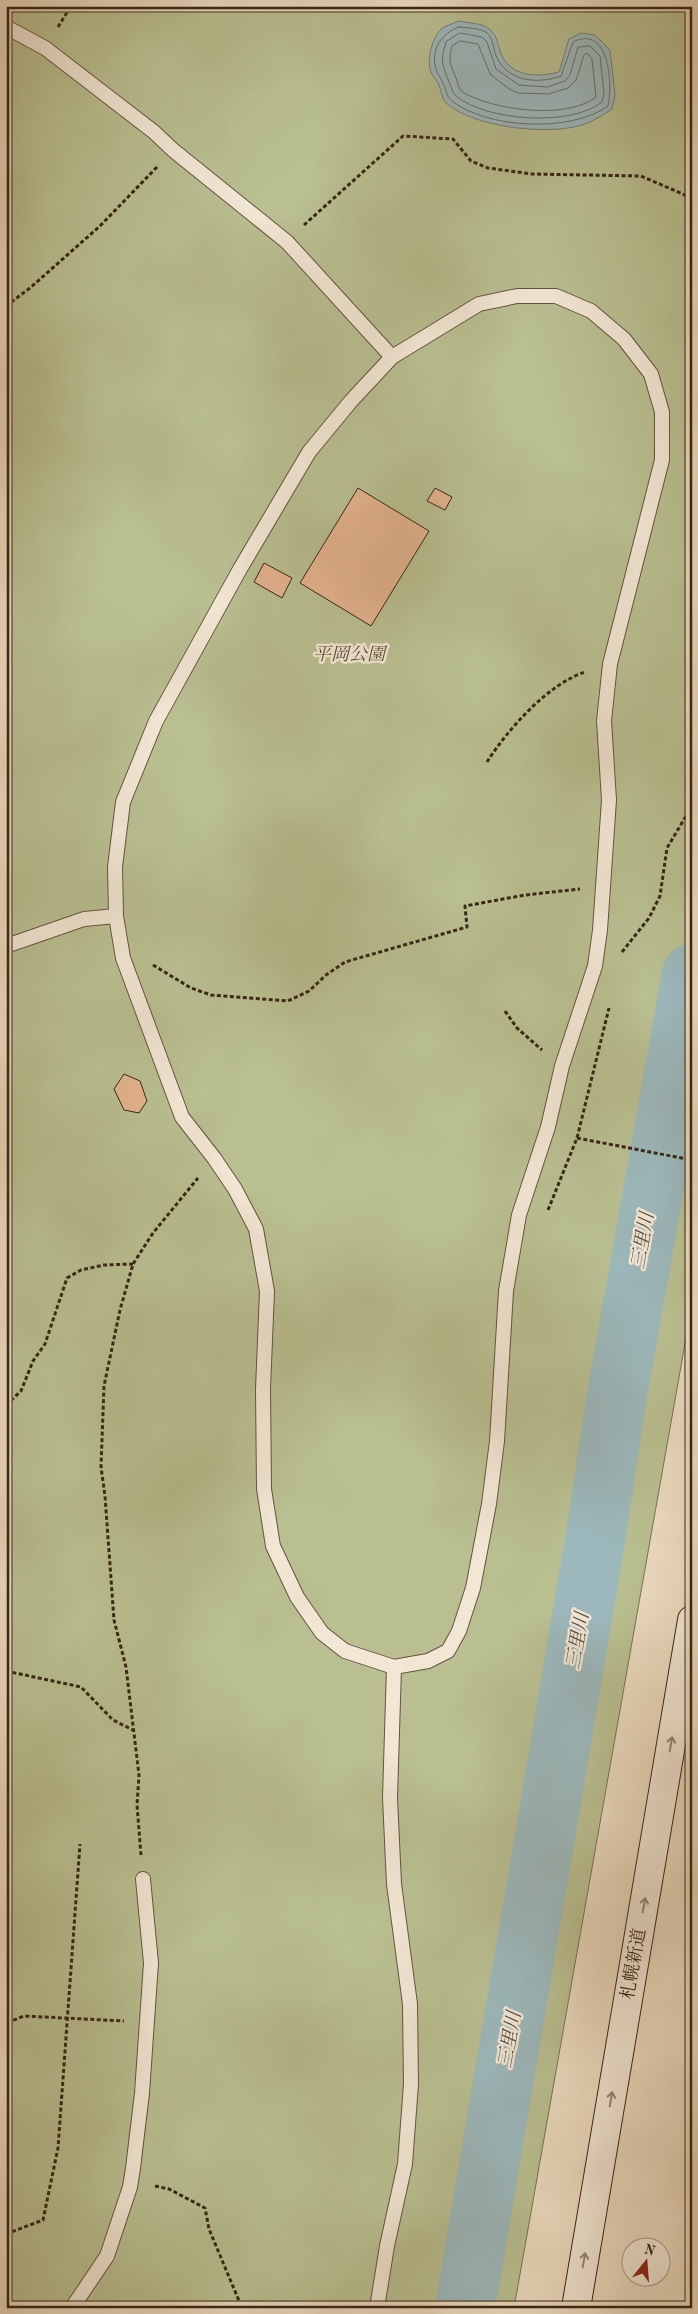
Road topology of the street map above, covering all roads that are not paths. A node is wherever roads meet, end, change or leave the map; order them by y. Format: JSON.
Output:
{"nodes":[{"id":1,"x":6,"y":27,"type":"edge"},
{"id":2,"x":392,"y":357,"type":"junction"},
{"id":3,"x":116,"y":916,"type":"junction"},
{"id":4,"x":6,"y":946,"type":"edge"},
{"id":5,"x":692,"y":1620,"type":"edge"},
{"id":6,"x":394,"y":1667,"type":"junction"},
{"id":7,"x":143,"y":1879,"type":"road end"},
{"id":8,"x":72,"y":2308,"type":"edge"},
{"id":9,"x":377,"y":2308,"type":"edge"},
{"id":10,"x":576,"y":2308,"type":"edge"}],
"edges":[{"from":1,"to":2,"type":"lane"},
{"from":2,"to":3,"type":"lane"},
{"from":2,"to":6,"type":"lane"},
{"from":3,"to":4,"type":"lane"},
{"from":3,"to":6,"type":"lane"},
{"from":10,"to":5,"type":"street","name":"札幌新道","one_way":true},
{"from":6,"to":9,"type":"lane"},
{"from":7,"to":8,"type":"lane"}]}
